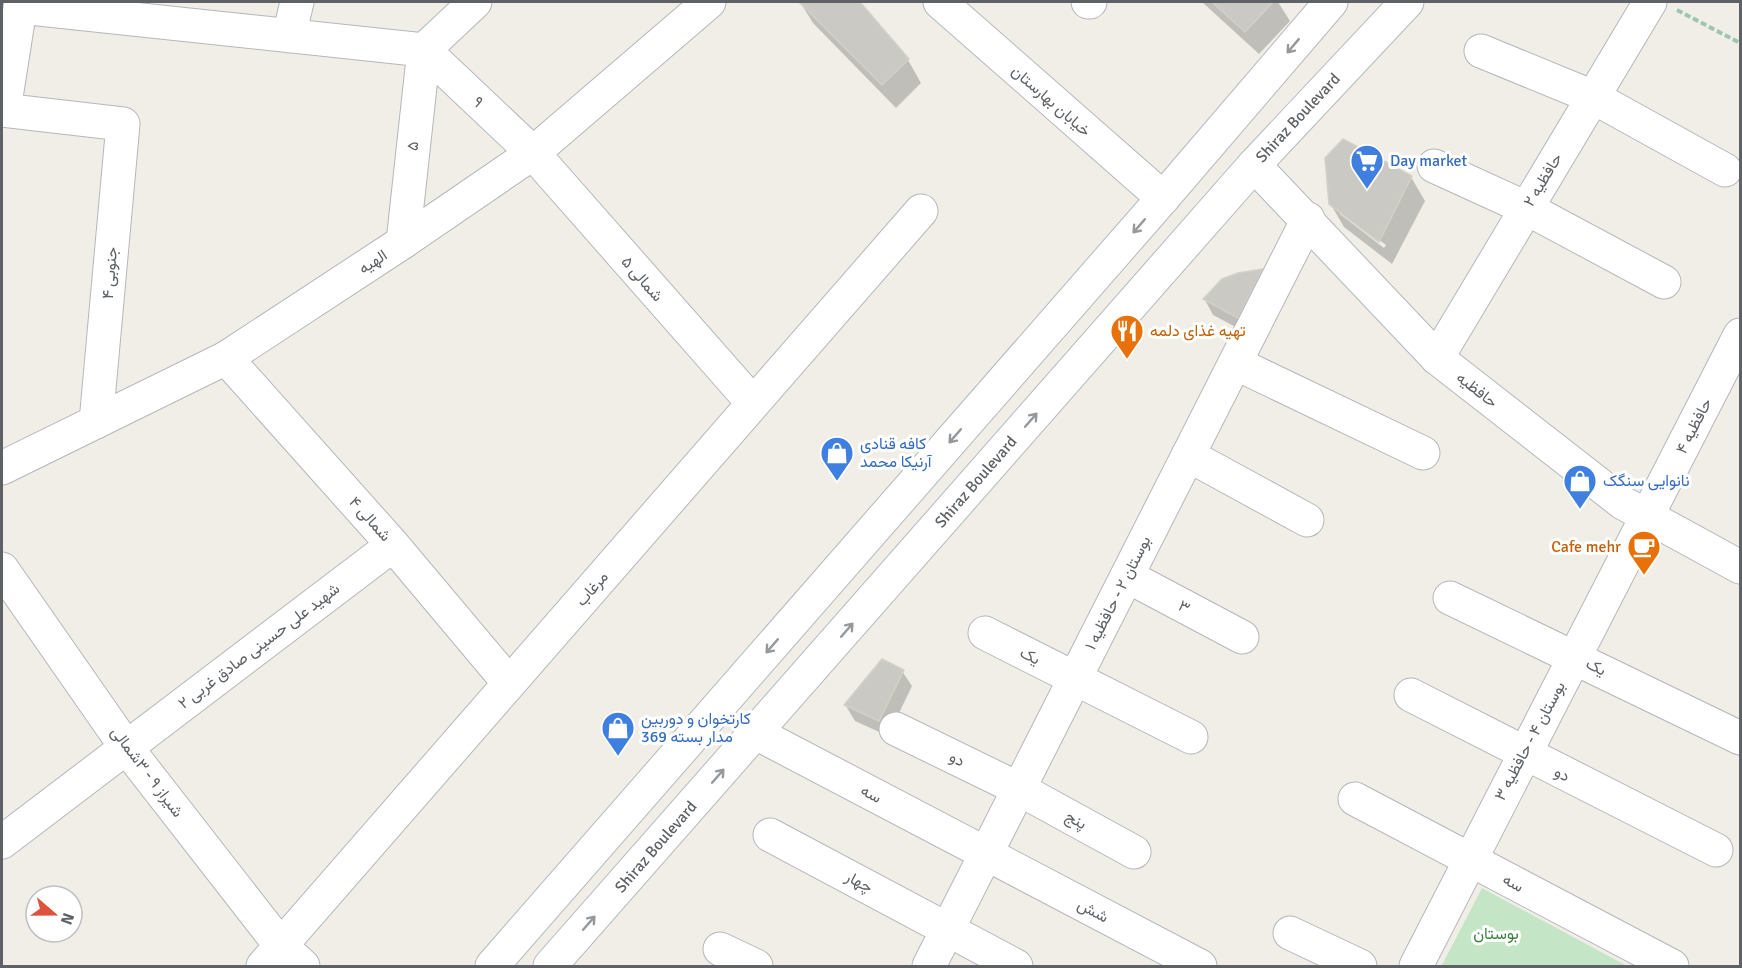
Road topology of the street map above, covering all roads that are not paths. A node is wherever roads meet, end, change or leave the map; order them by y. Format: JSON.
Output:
{"nodes":[{"id":1,"x":297,"y":2,"type":"edge"},
{"id":2,"x":475,"y":2,"type":"edge"},
{"id":3,"x":709,"y":2,"type":"edge"},
{"id":4,"x":940,"y":2,"type":"edge"},
{"id":5,"x":1331,"y":2,"type":"edge"},
{"id":6,"x":1407,"y":2,"type":"edge"},
{"id":7,"x":21,"y":4,"type":"edge"},
{"id":8,"x":1660,"y":4,"type":"edge"},
{"id":9,"x":289,"y":36,"type":"junction"},
{"id":10,"x":424,"y":51,"type":"junction"},
{"id":11,"x":1481,"y":51,"type":"dead end"},
{"id":12,"x":1593,"y":98,"type":"junction"},
{"id":13,"x":3,"y":110,"type":"edge"},
{"id":14,"x":533,"y":153,"type":"junction"},
{"id":15,"x":1254,"y":165,"type":"junction"},
{"id":16,"x":1434,"y":166,"type":"dead end"},
{"id":17,"x":1725,"y":170,"type":"dead end"},
{"id":18,"x":1163,"y":198,"type":"junction"},
{"id":19,"x":1526,"y":208,"type":"junction"},
{"id":20,"x":921,"y":211,"type":"dead end"},
{"id":21,"x":1308,"y":219,"type":"junction"},
{"id":22,"x":403,"y":242,"type":"junction"},
{"id":23,"x":1664,"y":282,"type":"dead end"},
{"id":24,"x":1740,"y":335,"type":"edge"},
{"id":25,"x":226,"y":358,"type":"junction"},
{"id":26,"x":1437,"y":358,"type":"junction"},
{"id":27,"x":1235,"y":363,"type":"junction"},
{"id":28,"x":753,"y":404,"type":"junction"},
{"id":29,"x":96,"y":422,"type":"junction"},
{"id":30,"x":1423,"y":453,"type":"dead end"},
{"id":31,"x":1188,"y":455,"type":"junction"},
{"id":32,"x":2,"y":468,"type":"edge"},
{"id":33,"x":1647,"y":517,"type":"junction"},
{"id":34,"x":1307,"y":520,"type":"dead end"},
{"id":35,"x":393,"y":545,"type":"junction"},
{"id":36,"x":1740,"y":567,"type":"edge"},
{"id":37,"x":2,"y":569,"type":"edge"},
{"id":38,"x":1127,"y":576,"type":"junction"},
{"id":39,"x":1450,"y":598,"type":"dead end"},
{"id":40,"x":985,"y":633,"type":"dead end"},
{"id":41,"x":1242,"y":637,"type":"dead end"},
{"id":42,"x":1575,"y":656,"type":"junction"},
{"id":43,"x":1075,"y":678,"type":"junction"},
{"id":44,"x":509,"y":684,"type":"junction"},
{"id":45,"x":1411,"y":695,"type":"dead end"},
{"id":46,"x":896,"y":729,"type":"dead end"},
{"id":47,"x":756,"y":733,"type":"junction"},
{"id":48,"x":1191,"y":738,"type":"dead end"},
{"id":49,"x":1740,"y":738,"type":"edge"},
{"id":50,"x":126,"y":747,"type":"junction"},
{"id":51,"x":1522,"y":754,"type":"junction"},
{"id":52,"x":1019,"y":789,"type":"junction"},
{"id":53,"x":1355,"y":799,"type":"dead end"},
{"id":54,"x":770,"y":835,"type":"dead end"},
{"id":55,"x":2,"y":842,"type":"edge"},
{"id":56,"x":1716,"y":850,"type":"dead end"},
{"id":57,"x":1134,"y":852,"type":"dead end"},
{"id":58,"x":986,"y":855,"type":"junction"},
{"id":59,"x":1469,"y":859,"type":"junction"},
{"id":60,"x":948,"y":929,"type":"junction"},
{"id":61,"x":1290,"y":933,"type":"dead end"},
{"id":62,"x":720,"y":949,"type":"dead end"},
{"id":63,"x":283,"y":960,"type":"edge"},
{"id":64,"x":492,"y":966,"type":"edge"},
{"id":65,"x":550,"y":966,"type":"edge"},
{"id":66,"x":756,"y":966,"type":"edge"},
{"id":67,"x":929,"y":966,"type":"edge"},
{"id":68,"x":1016,"y":966,"type":"edge"},
{"id":69,"x":1200,"y":966,"type":"edge"},
{"id":70,"x":1360,"y":966,"type":"edge"},
{"id":71,"x":1416,"y":966,"type":"edge"},
{"id":72,"x":1672,"y":966,"type":"edge"}],
"edges":[{"from":1,"to":9,"type":"street"},
{"from":2,"to":10,"type":"street"},
{"from":3,"to":14,"type":"street","name":"الهیه"},
{"from":4,"to":18,"type":"street","name":"خیابان بهارستان"},
{"from":5,"to":18,"type":"street","one_way":true},
{"from":6,"to":15,"type":"street","name":"Shiraz Boulevard"},
{"from":7,"to":9,"type":"street"},
{"from":7,"to":13,"type":"street"},
{"from":8,"to":12,"type":"street","name":"حافظیه ۲"},
{"from":9,"to":10,"type":"street"},
{"from":10,"to":14,"type":"street","name":"۹"},
{"from":10,"to":22,"type":"street","name":"۵"},
{"from":11,"to":12,"type":"street"},
{"from":12,"to":17,"type":"street"},
{"from":12,"to":19,"type":"street","name":"حافظیه ۲"},
{"from":13,"to":29,"type":"street","name":"۴ جنوبی"},
{"from":14,"to":22,"type":"street","name":"الهیه"},
{"from":14,"to":28,"type":"street","name":"۵ شمالی"},
{"from":15,"to":21,"type":"street","name":"حافظیه"},
{"from":47,"to":15,"type":"street","name":"Shiraz Boulevard","one_way":true},
{"from":16,"to":19,"type":"street"},
{"from":18,"to":64,"type":"street","one_way":true},
{"from":19,"to":23,"type":"street"},
{"from":19,"to":26,"type":"street","name":"حافظیه ۲"},
{"from":20,"to":28,"type":"street","name":"مرغاب"},
{"from":21,"to":26,"type":"street","name":"حافظیه"},
{"from":21,"to":27,"type":"street","name":"بوستان ۲ - حافظیه ۱"},
{"from":22,"to":25,"type":"street","name":"الهیه"},
{"from":24,"to":33,"type":"street","name":"حافظیه ۴"},
{"from":25,"to":29,"type":"street","name":"الهیه"},
{"from":25,"to":35,"type":"street","name":"۴ شمالی"},
{"from":26,"to":33,"type":"street","name":"حافظیه"},
{"from":27,"to":30,"type":"street"},
{"from":27,"to":31,"type":"street","name":"بوستان ۲ - حافظیه ۱"},
{"from":28,"to":44,"type":"street","name":"مرغاب"},
{"from":29,"to":32,"type":"street","name":"الهیه"},
{"from":31,"to":34,"type":"street"},
{"from":31,"to":38,"type":"street","name":"بوستان ۲ - حافظیه ۱"},
{"from":33,"to":36,"type":"street","name":"حافظیه"},
{"from":33,"to":42,"type":"street","name":"بوستان ۴ - حافظیه ۳"},
{"from":35,"to":44,"type":"street","name":"۴ شمالی"},
{"from":35,"to":50,"type":"street","name":"شهید علی حسینی صادق غربی ۲"},
{"from":37,"to":50,"type":"street","name":"شیراز ۹ - ۳شمالی"},
{"from":38,"to":41,"type":"street","name":"۳"},
{"from":38,"to":43,"type":"street","name":"بوستان ۲ - حافظیه ۱"},
{"from":39,"to":42,"type":"street","name":"یک"},
{"from":40,"to":43,"type":"street","name":"یک"},
{"from":42,"to":49,"type":"street","name":"یک"},
{"from":42,"to":51,"type":"street","name":"بوستان ۴ - حافظیه ۳"},
{"from":43,"to":48,"type":"street"},
{"from":43,"to":52,"type":"street","name":"بوستان ۲ - حافظیه ۱"},
{"from":44,"to":63,"type":"street","name":"مرغاب"},
{"from":45,"to":51,"type":"street","name":"دو"},
{"from":46,"to":52,"type":"street","name":"دو"},
{"from":47,"to":58,"type":"street","name":"سه"},
{"from":65,"to":47,"type":"street","name":"Shiraz Boulevard","one_way":true},
{"from":50,"to":55,"type":"street","name":"شهید علی حسینی صادق غربی ۲"},
{"from":50,"to":63,"type":"street","name":"شیراز ۹ - ۳شمالی"},
{"from":51,"to":56,"type":"street","name":"دو"},
{"from":51,"to":59,"type":"street","name":"بوستان ۴ - حافظیه ۳"},
{"from":52,"to":57,"type":"street","name":"پنج"},
{"from":52,"to":58,"type":"street","name":"بوستان ۲ - حافظیه ۱"},
{"from":53,"to":59,"type":"street","name":"سه"},
{"from":54,"to":60,"type":"street","name":"چهار"},
{"from":58,"to":60,"type":"street","name":"بوستان ۲ - حافظیه ۱"},
{"from":58,"to":69,"type":"street","name":"شش"},
{"from":59,"to":71,"type":"street","name":"بوستان ۴ - حافظیه ۳"},
{"from":59,"to":72,"type":"street","name":"سه"},
{"from":60,"to":67,"type":"street","name":"بوستان ۲ - حافظیه ۱"},
{"from":60,"to":68,"type":"street","name":"چهار"},
{"from":61,"to":70,"type":"street"},
{"from":62,"to":66,"type":"street"}]}
